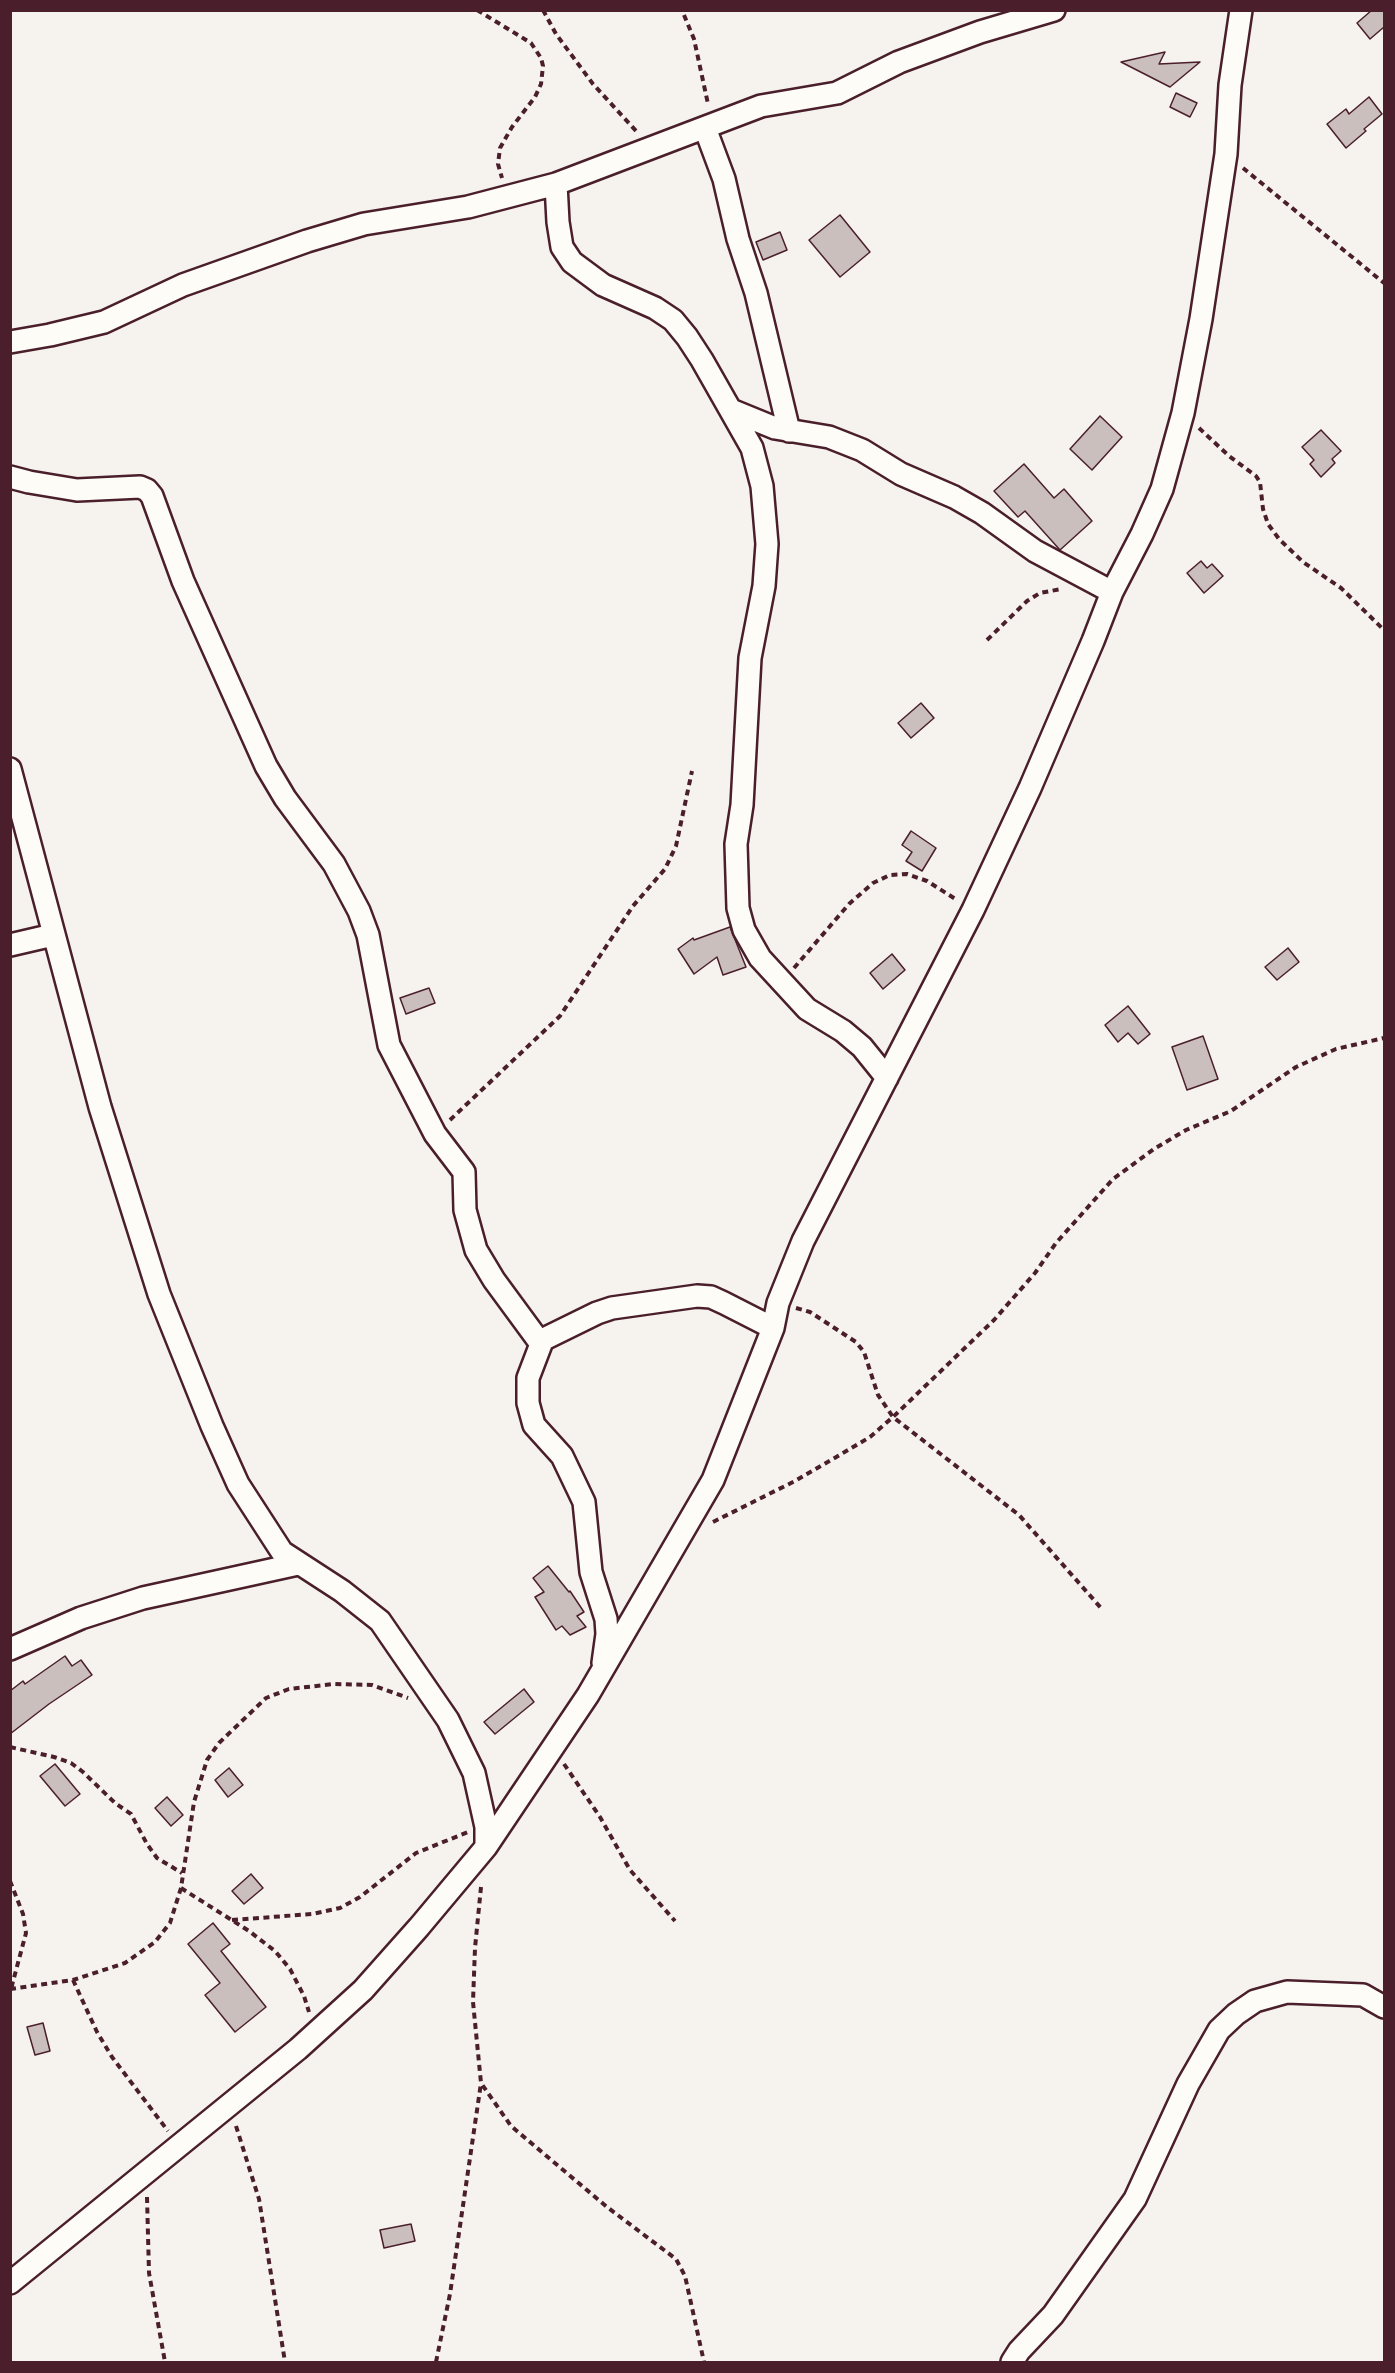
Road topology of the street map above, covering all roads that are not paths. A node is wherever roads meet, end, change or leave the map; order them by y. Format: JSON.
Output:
{"nodes":[{"id":1,"x":1054,"y":10,"type":"edge"},
{"id":2,"x":1241,"y":10,"type":"edge"},
{"id":3,"x":709,"y":126,"type":"junction"},
{"id":4,"x":555,"y":184,"type":"junction"},
{"id":5,"x":10,"y":342,"type":"edge"},
{"id":6,"x":731,"y":410,"type":"junction"},
{"id":7,"x":789,"y":431,"type":"junction"},
{"id":8,"x":10,"y":477,"type":"edge"},
{"id":9,"x":1112,"y":592,"type":"junction"},
{"id":10,"x":10,"y":769,"type":"edge"},
{"id":11,"x":53,"y":935,"type":"junction"},
{"id":12,"x":10,"y":945,"type":"edge"},
{"id":13,"x":887,"y":1078,"type":"junction"},
{"id":14,"x":773,"y":1328,"type":"junction"},
{"id":15,"x":540,"y":1341,"type":"junction"},
{"id":16,"x":298,"y":1564,"type":"junction"},
{"id":17,"x":10,"y":1649,"type":"edge"},
{"id":18,"x":602,"y":1673,"type":"junction"},
{"id":19,"x":486,"y":1837,"type":"junction"},
{"id":20,"x":1384,"y":2007,"type":"edge"},
{"id":21,"x":10,"y":2283,"type":"edge"},
{"id":22,"x":1012,"y":2362,"type":"edge"}],
"edges":[{"from":1,"to":3,"type":"street"},
{"from":2,"to":9,"type":"street"},
{"from":3,"to":4,"type":"street"},
{"from":3,"to":7,"type":"street"},
{"from":4,"to":5,"type":"street"},
{"from":4,"to":6,"type":"street"},
{"from":6,"to":7,"type":"street"},
{"from":6,"to":13,"type":"street"},
{"from":7,"to":9,"type":"street"},
{"from":8,"to":15,"type":"street"},
{"from":9,"to":13,"type":"street"},
{"from":10,"to":11,"type":"street"},
{"from":11,"to":12,"type":"street"},
{"from":11,"to":16,"type":"street"},
{"from":13,"to":14,"type":"street"},
{"from":14,"to":15,"type":"street"},
{"from":14,"to":18,"type":"street"},
{"from":15,"to":18,"type":"street"},
{"from":16,"to":17,"type":"street"},
{"from":16,"to":19,"type":"street"},
{"from":18,"to":19,"type":"street"},
{"from":19,"to":21,"type":"street"},
{"from":20,"to":22,"type":"street"}]}
